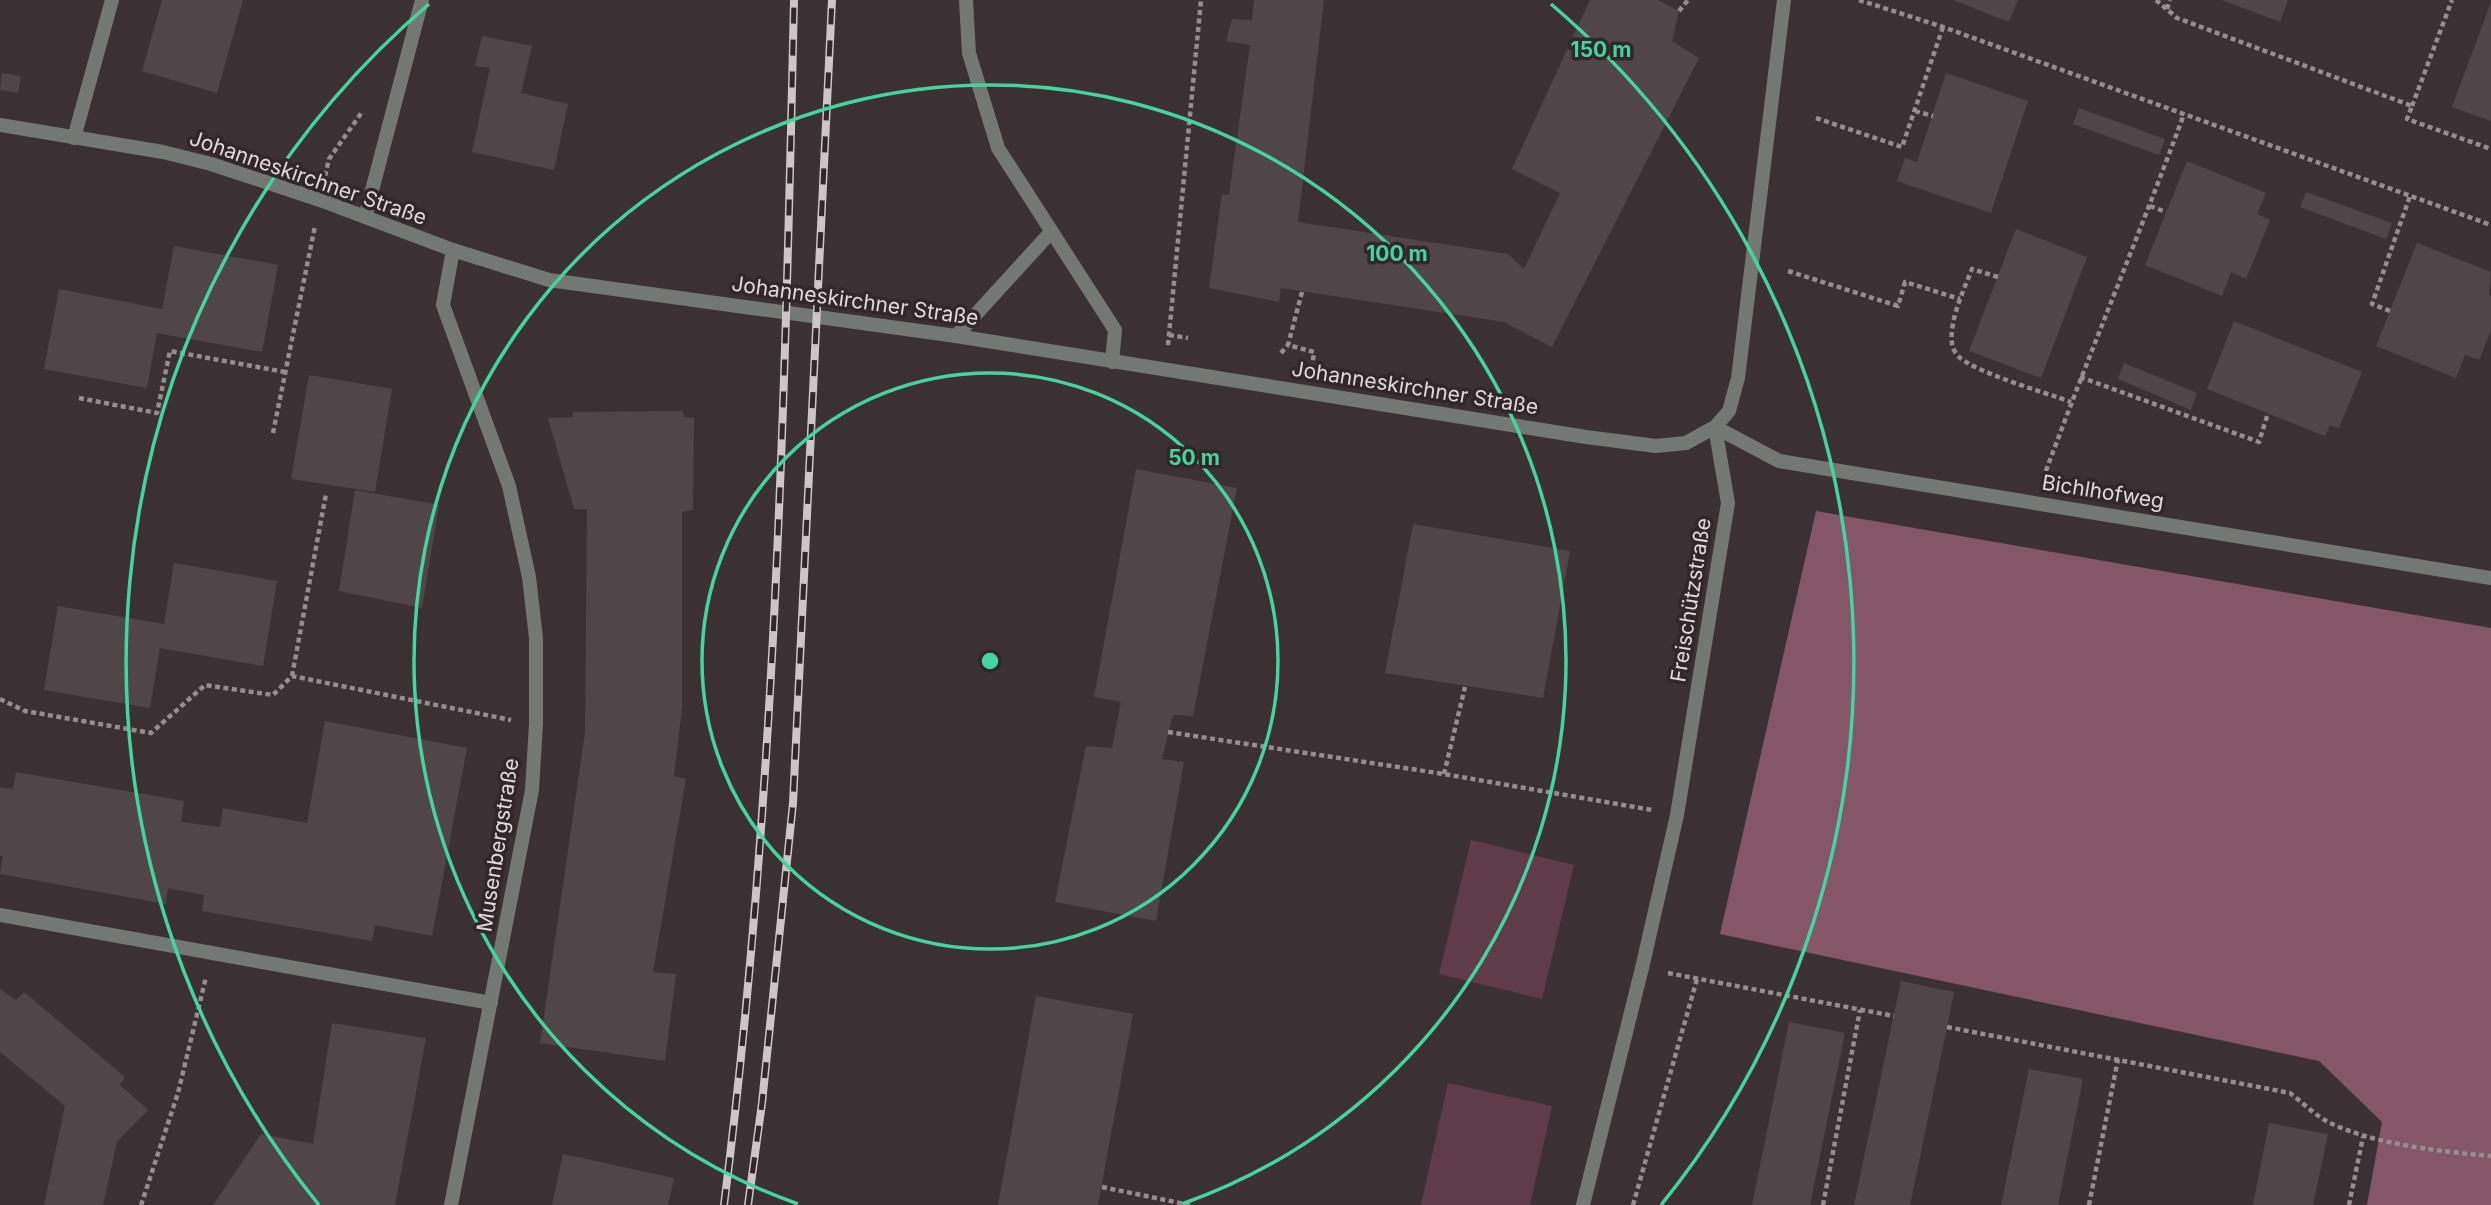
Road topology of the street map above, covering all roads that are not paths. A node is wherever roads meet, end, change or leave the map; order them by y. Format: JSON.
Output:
{"nodes":[{"id":1,"x":112,"y":0,"type":"edge"},
{"id":2,"x":422,"y":0,"type":"edge"},
{"id":3,"x":966,"y":0,"type":"edge"},
{"id":4,"x":1784,"y":0,"type":"edge"},
{"id":5,"x":0,"y":125,"type":"edge"},
{"id":6,"x":74,"y":138,"type":"junction"},
{"id":7,"x":365,"y":217,"type":"junction"},
{"id":8,"x":1051,"y":232,"type":"junction"},
{"id":9,"x":453,"y":250,"type":"junction"},
{"id":10,"x":956,"y":337,"type":"junction"},
{"id":11,"x":1112,"y":362,"type":"junction"},
{"id":12,"x":1715,"y":427,"type":"junction"},
{"id":13,"x":2491,"y":578,"type":"edge"},
{"id":14,"x":0,"y":915,"type":"edge"},
{"id":15,"x":491,"y":1003,"type":"junction"},
{"id":16,"x":451,"y":1205,"type":"edge"},
{"id":17,"x":1583,"y":1205,"type":"edge"}],
"edges":[{"from":1,"to":6,"type":"street"},
{"from":2,"to":7,"type":"street"},
{"from":3,"to":8,"type":"street"},
{"from":4,"to":12,"type":"street"},
{"from":5,"to":6,"type":"street","name":"Johanneskirchner Straße"},
{"from":6,"to":7,"type":"street","name":"Johanneskirchner Straße"},
{"from":7,"to":9,"type":"street","name":"Johanneskirchner Straße"},
{"from":8,"to":10,"type":"street"},
{"from":8,"to":11,"type":"street"},
{"from":9,"to":10,"type":"street","name":"Johanneskirchner Straße"},
{"from":9,"to":15,"type":"street","name":"Musenbergstraße"},
{"from":10,"to":11,"type":"street","name":"Johanneskirchner Straße"},
{"from":11,"to":12,"type":"street","name":"Johanneskirchner Straße"},
{"from":12,"to":13,"type":"street","name":"Bichlhofweg"},
{"from":12,"to":17,"type":"street","name":"Freischützstraße"},
{"from":14,"to":15,"type":"street"},
{"from":15,"to":16,"type":"street","name":"Musenbergstraße"}]}
